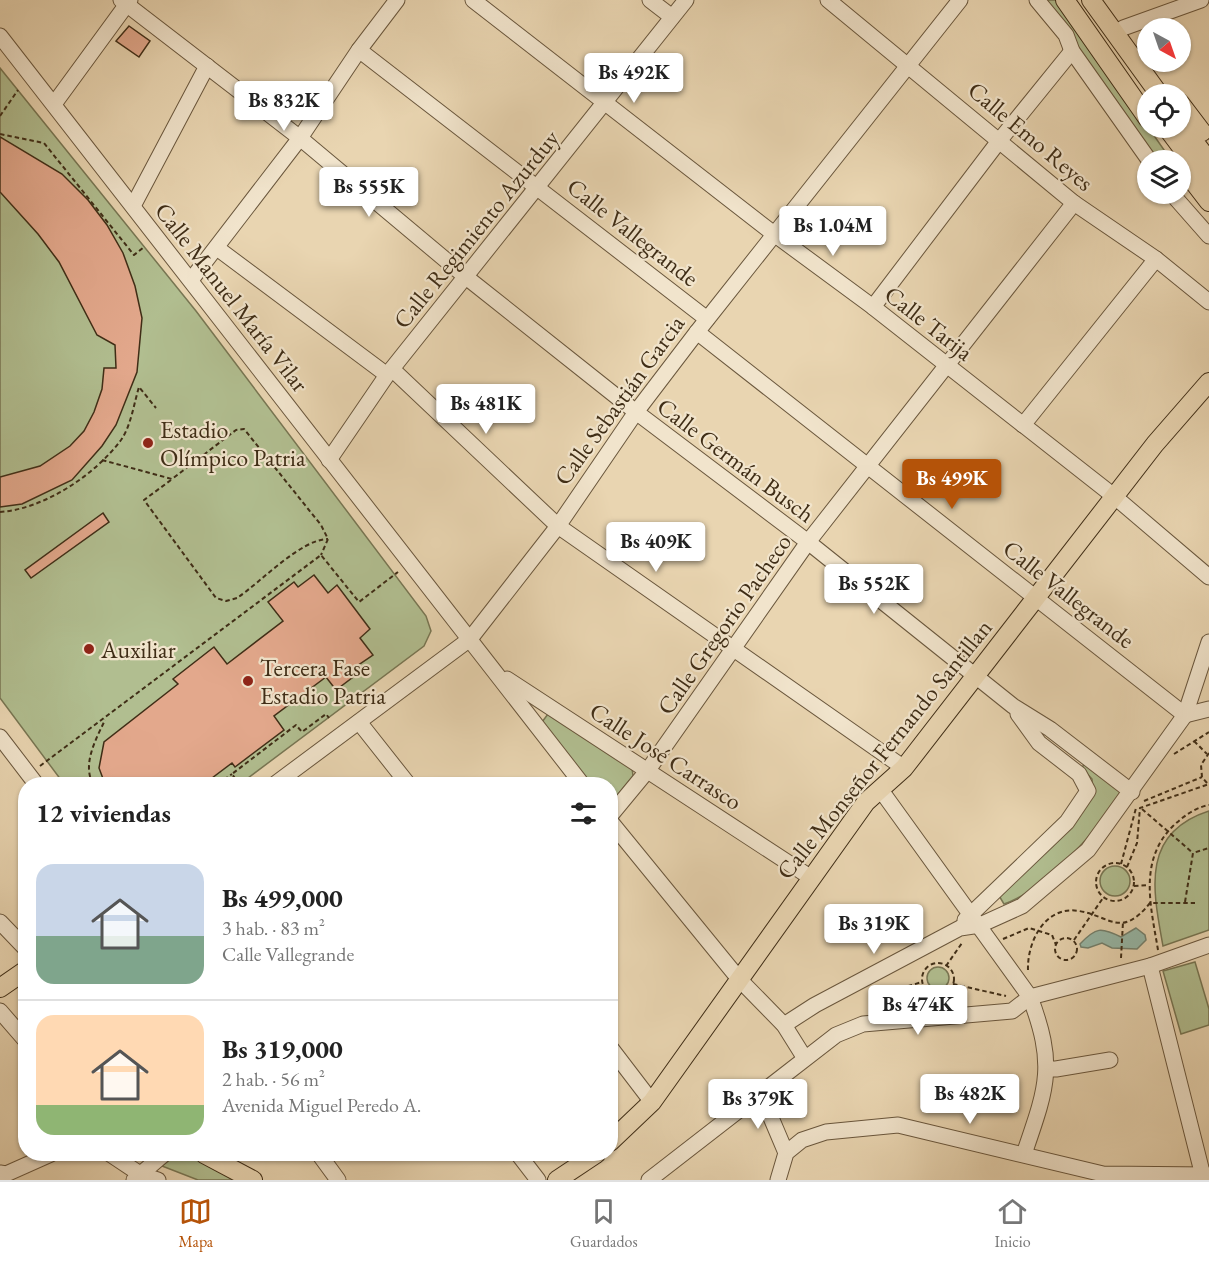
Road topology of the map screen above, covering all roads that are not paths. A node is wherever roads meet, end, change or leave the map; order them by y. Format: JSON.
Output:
{"nodes":[{"id":1,"x":397,"y":0,"type":"edge"},
{"id":2,"x":473,"y":0,"type":"edge"},
{"id":3,"x":650,"y":0,"type":"edge"},
{"id":4,"x":686,"y":0,"type":"edge"},
{"id":5,"x":828,"y":0,"type":"edge"},
{"id":6,"x":960,"y":0,"type":"edge"},
{"id":7,"x":1037,"y":0,"type":"edge"},
{"id":8,"x":1065,"y":0,"type":"edge"},
{"id":9,"x":1071,"y":0,"type":"edge"},
{"id":10,"x":1091,"y":0,"type":"edge"},
{"id":11,"x":1099,"y":0,"type":"edge"},
{"id":12,"x":1200,"y":0,"type":"edge"},
{"id":13,"x":126,"y":2,"type":"edge"},
{"id":14,"x":672,"y":17,"type":"junction"},
{"id":15,"x":1123,"y":28,"type":"junction"},
{"id":16,"x":0,"y":36,"type":"edge"},
{"id":17,"x":1137,"y":46,"type":"edge"},
{"id":18,"x":358,"y":50,"type":"junction"},
{"id":19,"x":1072,"y":51,"type":"junction"},
{"id":20,"x":1118,"y":51,"type":"junction"},
{"id":21,"x":908,"y":63,"type":"junction"},
{"id":22,"x":207,"y":66,"type":"junction"},
{"id":23,"x":1157,"y":72,"type":"edge"},
{"id":24,"x":1137,"y":84,"type":"edge"},
{"id":25,"x":1149,"y":84,"type":"edge"},
{"id":26,"x":1166,"y":84,"type":"edge"},
{"id":27,"x":606,"y":103,"type":"junction"},
{"id":28,"x":1137,"y":103,"type":"edge"},
{"id":29,"x":54,"y":104,"type":"junction"},
{"id":30,"x":1191,"y":117,"type":"edge"},
{"id":31,"x":1191,"y":137,"type":"edge"},
{"id":32,"x":300,"y":138,"type":"junction"},
{"id":33,"x":1174,"y":138,"type":"edge"},
{"id":34,"x":1209,"y":140,"type":"edge"},
{"id":35,"x":999,"y":141,"type":"junction"},
{"id":36,"x":1142,"y":150,"type":"edge"},
{"id":37,"x":1209,"y":161,"type":"edge"},
{"id":38,"x":1191,"y":179,"type":"edge"},
{"id":39,"x":1209,"y":184,"type":"edge"},
{"id":40,"x":538,"y":188,"type":"junction"},
{"id":41,"x":1209,"y":202,"type":"edge"},
{"id":42,"x":1074,"y":203,"type":"junction"},
{"id":43,"x":1181,"y":204,"type":"edge"},
{"id":44,"x":133,"y":206,"type":"junction"},
{"id":45,"x":774,"y":234,"type":"junction"},
{"id":46,"x":1209,"y":236,"type":"edge"},
{"id":47,"x":217,"y":248,"type":"junction"},
{"id":48,"x":1156,"y":259,"type":"junction"},
{"id":49,"x":466,"y":277,"type":"junction"},
{"id":50,"x":191,"y":280,"type":"junction"},
{"id":51,"x":1209,"y":302,"type":"edge"},
{"id":52,"x":873,"y":306,"type":"junction"},
{"id":53,"x":707,"y":319,"type":"junction"},
{"id":54,"x":697,"y":332,"type":"junction"},
{"id":55,"x":947,"y":366,"type":"junction"},
{"id":56,"x":1209,"y":371,"type":"edge"},
{"id":57,"x":390,"y":372,"type":"junction"},
{"id":58,"x":1204,"y":386,"type":"edge"},
{"id":59,"x":636,"y":412,"type":"junction"},
{"id":60,"x":1023,"y":425,"type":"junction"},
{"id":61,"x":329,"y":460,"type":"junction"},
{"id":62,"x":869,"y":466,"type":"junction"},
{"id":63,"x":1115,"y":497,"type":"junction"},
{"id":64,"x":558,"y":526,"type":"junction"},
{"id":65,"x":808,"y":542,"type":"junction"},
{"id":66,"x":1209,"y":577,"type":"edge"},
{"id":67,"x":1035,"y":597,"type":"junction"},
{"id":68,"x":470,"y":639,"type":"junction"},
{"id":69,"x":1209,"y":642,"type":"edge"},
{"id":70,"x":735,"y":648,"type":"junction"},
{"id":71,"x":497,"y":673,"type":"junction"},
{"id":72,"x":975,"y":675,"type":"junction"},
{"id":73,"x":1013,"y":706,"type":"junction"},
{"id":74,"x":1209,"y":709,"type":"edge"},
{"id":75,"x":1185,"y":715,"type":"junction"},
{"id":76,"x":359,"y":722,"type":"junction"},
{"id":77,"x":0,"y":737,"type":"edge"},
{"id":78,"x":904,"y":768,"type":"junction"},
{"id":79,"x":648,"y":770,"type":"junction"},
{"id":80,"x":30,"y":777,"type":"edge"},
{"id":81,"x":284,"y":777,"type":"edge"},
{"id":82,"x":402,"y":777,"type":"edge"},
{"id":83,"x":577,"y":777,"type":"edge"},
{"id":84,"x":880,"y":789,"type":"junction"},
{"id":85,"x":1134,"y":798,"type":"junction"},
{"id":86,"x":618,"y":806,"type":"edge"},
{"id":87,"x":618,"y":831,"type":"edge"},
{"id":88,"x":810,"y":878,"type":"junction"},
{"id":89,"x":0,"y":922,"type":"edge"},
{"id":90,"x":971,"y":923,"type":"junction"},
{"id":91,"x":18,"y":941,"type":"edge"},
{"id":92,"x":1209,"y":945,"type":"edge"},
{"id":93,"x":1155,"y":964,"type":"junction"},
{"id":94,"x":18,"y":976,"type":"edge"},
{"id":95,"x":740,"y":979,"type":"junction"},
{"id":96,"x":0,"y":988,"type":"edge"},
{"id":97,"x":1027,"y":999,"type":"junction"},
{"id":98,"x":0,"y":1011,"type":"edge"},
{"id":99,"x":784,"y":1025,"type":"junction"},
{"id":100,"x":18,"y":1032,"type":"edge"},
{"id":101,"x":618,"y":1057,"type":"edge"},
{"id":102,"x":804,"y":1057,"type":"junction"},
{"id":103,"x":1110,"y":1060,"type":"dead end"},
{"id":104,"x":1047,"y":1069,"type":"junction"},
{"id":105,"x":761,"y":1094,"type":"junction"},
{"id":106,"x":652,"y":1102,"type":"junction"},
{"id":107,"x":618,"y":1134,"type":"edge"},
{"id":108,"x":786,"y":1154,"type":"junction"},
{"id":109,"x":1024,"y":1154,"type":"junction"},
{"id":110,"x":35,"y":1161,"type":"edge"},
{"id":111,"x":118,"y":1161,"type":"edge"},
{"id":112,"x":156,"y":1161,"type":"edge"},
{"id":113,"x":217,"y":1161,"type":"edge"},
{"id":114,"x":324,"y":1161,"type":"edge"},
{"id":115,"x":524,"y":1161,"type":"edge"},
{"id":116,"x":586,"y":1161,"type":"edge"},
{"id":117,"x":0,"y":1173,"type":"edge"},
{"id":118,"x":1206,"y":1175,"type":"edge"},
{"id":119,"x":137,"y":1177,"type":"edge"},
{"id":120,"x":1112,"y":1177,"type":"edge"},
{"id":121,"x":158,"y":1180,"type":"edge"},
{"id":122,"x":253,"y":1180,"type":"edge"},
{"id":123,"x":338,"y":1180,"type":"edge"},
{"id":124,"x":538,"y":1180,"type":"edge"},
{"id":125,"x":557,"y":1180,"type":"edge"},
{"id":126,"x":649,"y":1180,"type":"edge"},
{"id":127,"x":778,"y":1180,"type":"edge"}],
"edges":[{"from":1,"to":18,"type":"street"},
{"from":2,"to":27,"type":"street","name":"Calle Tarija"},
{"from":3,"to":14,"type":"street"},
{"from":4,"to":14,"type":"street","name":"Calle Regimiento Azurduy"},
{"from":5,"to":21,"type":"street","name":"Calle Emo Reyes"},
{"from":6,"to":21,"type":"street","name":"Calle Sebastián Garcia"},
{"from":7,"to":19,"type":"street"},
{"from":8,"to":28,"type":"main road"},
{"from":9,"to":20,"type":"main road"},
{"from":10,"to":20,"type":"main road"},
{"from":11,"to":15,"type":"main road"},
{"from":12,"to":15,"type":"street"},
{"from":13,"to":22,"type":"street","name":"Calle Germán Busch"},
{"from":13,"to":29,"type":"street"},
{"from":14,"to":27,"type":"street","name":"Calle Regimiento Azurduy"},
{"from":15,"to":17,"type":"main road"},
{"from":16,"to":29,"type":"street","name":"Calle Manuel María Vilar"},
{"from":18,"to":32,"type":"street"},
{"from":18,"to":40,"type":"street","name":"Calle Vallegrande"},
{"from":19,"to":35,"type":"street"},
{"from":19,"to":36,"type":"street"},
{"from":20,"to":24,"type":"main road"},
{"from":20,"to":25,"type":"main road"},
{"from":21,"to":35,"type":"street","name":"Calle Emo Reyes"},
{"from":21,"to":45,"type":"street","name":"Calle Sebastián Garcia"},
{"from":22,"to":32,"type":"street","name":"Calle Germán Busch"},
{"from":22,"to":44,"type":"street"},
{"from":23,"to":26,"type":"main road"},
{"from":27,"to":40,"type":"street","name":"Calle Regimiento Azurduy"},
{"from":27,"to":45,"type":"street","name":"Calle Tarija"},
{"from":29,"to":44,"type":"street","name":"Calle Manuel María Vilar"},
{"from":30,"to":34,"type":"main road"},
{"from":31,"to":37,"type":"main road"},
{"from":32,"to":47,"type":"street"},
{"from":32,"to":49,"type":"street","name":"Calle Germán Busch"},
{"from":33,"to":39,"type":"main road"},
{"from":35,"to":42,"type":"street","name":"Calle Emo Reyes"},
{"from":35,"to":52,"type":"street"},
{"from":38,"to":41,"type":"main road"},
{"from":40,"to":49,"type":"street","name":"Calle Regimiento Azurduy"},
{"from":40,"to":53,"type":"street","name":"Calle Vallegrande"},
{"from":42,"to":48,"type":"street","name":"Calle Emo Reyes"},
{"from":42,"to":55,"type":"street","name":"Calle Gregorio Pacheco"},
{"from":43,"to":46,"type":"street"},
{"from":44,"to":50,"type":"street","name":"Calle Manuel María Vilar"},
{"from":45,"to":52,"type":"street","name":"Calle Tarija"},
{"from":45,"to":53,"type":"street","name":"Calle Sebastián Garcia"},
{"from":47,"to":50,"type":"street"},
{"from":47,"to":57,"type":"street"},
{"from":48,"to":51,"type":"street","name":"Calle Emo Reyes"},
{"from":48,"to":60,"type":"street"},
{"from":49,"to":57,"type":"street","name":"Calle Regimiento Azurduy"},
{"from":49,"to":59,"type":"street","name":"Calle Germán Busch"},
{"from":50,"to":61,"type":"street","name":"Calle Manuel María Vilar"},
{"from":52,"to":55,"type":"street","name":"Calle Tarija"},
{"from":53,"to":54,"type":"street","name":"Calle Sebastián Garcia"},
{"from":54,"to":59,"type":"street","name":"Calle Sebastián Garcia"},
{"from":54,"to":62,"type":"street","name":"Calle Vallegrande"},
{"from":55,"to":60,"type":"street","name":"Calle Tarija"},
{"from":55,"to":62,"type":"street","name":"Calle Gregorio Pacheco"},
{"from":56,"to":58,"type":"main road","name":"Calle Monseñor Fernando Santillan"},
{"from":57,"to":61,"type":"street","name":"Calle Regimiento Azurduy"},
{"from":57,"to":64,"type":"street"},
{"from":58,"to":63,"type":"main road","name":"Calle Monseñor Fernando Santillan"},
{"from":59,"to":64,"type":"street","name":"Calle Sebastián Garcia"},
{"from":59,"to":65,"type":"street","name":"Calle Germán Busch"},
{"from":60,"to":63,"type":"street","name":"Calle Tarija"},
{"from":61,"to":68,"type":"street","name":"Calle Manuel María Vilar"},
{"from":62,"to":65,"type":"street","name":"Calle Gregorio Pacheco"},
{"from":62,"to":67,"type":"street","name":"Calle Vallegrande"},
{"from":63,"to":66,"type":"street","name":"Calle Tarija"},
{"from":63,"to":67,"type":"main road","name":"Calle Monseñor Fernando Santillan"},
{"from":64,"to":68,"type":"street","name":"Calle Sebastián Garcia"},
{"from":64,"to":70,"type":"street"},
{"from":65,"to":70,"type":"street","name":"Calle Gregorio Pacheco"},
{"from":65,"to":72,"type":"street","name":"Calle Germán Busch"},
{"from":67,"to":72,"type":"main road","name":"Calle Monseñor Fernando Santillan"},
{"from":67,"to":75,"type":"street","name":"Calle Vallegrande"},
{"from":68,"to":71,"type":"street","name":"Calle Manuel María Vilar"},
{"from":68,"to":76,"type":"street","name":"Calle Sebastián Garcia"},
{"from":69,"to":75,"type":"street"},
{"from":70,"to":78,"type":"street"},
{"from":70,"to":79,"type":"street","name":"Calle Gregorio Pacheco"},
{"from":71,"to":79,"type":"street","name":"Calle José Carrasco"},
{"from":71,"to":83,"type":"street","name":"Calle Manuel María Vilar"},
{"from":72,"to":73,"type":"street","name":"Calle Germán Busch"},
{"from":72,"to":78,"type":"main road","name":"Calle Monseñor Fernando Santillan"},
{"from":73,"to":85,"type":"street","name":"Calle Germán Busch"},
{"from":73,"to":90,"type":"street"},
{"from":74,"to":75,"type":"street"},
{"from":75,"to":85,"type":"street"},
{"from":76,"to":81,"type":"street","name":"Calle Sebastián Garcia"},
{"from":76,"to":82,"type":"street"},
{"from":77,"to":80,"type":"street"},
{"from":78,"to":84,"type":"main road","name":"Calle Monseñor Fernando Santillan"},
{"from":79,"to":86,"type":"street","name":"Calle Gregorio Pacheco"},
{"from":79,"to":88,"type":"street","name":"Calle José Carrasco"},
{"from":84,"to":88,"type":"main road","name":"Calle Monseñor Fernando Santillan"},
{"from":84,"to":90,"type":"street"},
{"from":85,"to":90,"type":"street"},
{"from":87,"to":95,"type":"street"},
{"from":88,"to":95,"type":"main road","name":"Calle Monseñor Fernando Santillan"},
{"from":89,"to":91,"type":"street"},
{"from":90,"to":97,"type":"street"},
{"from":90,"to":99,"type":"street"},
{"from":92,"to":93,"type":"street"},
{"from":93,"to":97,"type":"street"},
{"from":93,"to":118,"type":"street"},
{"from":94,"to":96,"type":"main road"},
{"from":95,"to":99,"type":"street"},
{"from":95,"to":106,"type":"main road","name":"Calle Monseñor Fernando Santillan"},
{"from":97,"to":102,"type":"street"},
{"from":97,"to":104,"type":"street"},
{"from":98,"to":100,"type":"street"},
{"from":99,"to":102,"type":"street"},
{"from":101,"to":106,"type":"street"},
{"from":102,"to":105,"type":"street"},
{"from":103,"to":104,"type":"street"},
{"from":104,"to":109,"type":"street"},
{"from":105,"to":108,"type":"street"},
{"from":105,"to":126,"type":"street"},
{"from":106,"to":107,"type":"main road","name":"Calle Monseñor Fernando Santillan"},
{"from":108,"to":109,"type":"street"},
{"from":108,"to":127,"type":"street"},
{"from":109,"to":120,"type":"street"},
{"from":110,"to":117,"type":"street"},
{"from":111,"to":119,"type":"street"},
{"from":112,"to":119,"type":"street"},
{"from":113,"to":122,"type":"main road"},
{"from":114,"to":123,"type":"street"},
{"from":115,"to":124,"type":"street"},
{"from":116,"to":125,"type":"main road"},
{"from":118,"to":120,"type":"street"},
{"from":119,"to":121,"type":"street"}]}
